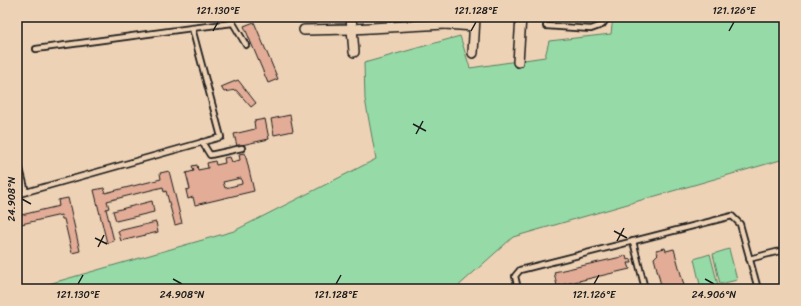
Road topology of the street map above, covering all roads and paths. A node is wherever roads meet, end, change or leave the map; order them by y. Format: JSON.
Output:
{"nodes":[{"id":1,"x":351,"y":17,"type":"edge"},
{"id":2,"x":522,"y":17,"type":"edge"},
{"id":3,"x":608,"y":17,"type":"edge"},
{"id":4,"x":445,"y":20,"type":"edge"},
{"id":5,"x":474,"y":22,"type":"edge"},
{"id":6,"x":546,"y":26,"type":"dead end"},
{"id":7,"x":192,"y":28,"type":"junction"},
{"id":8,"x":352,"y":29,"type":"junction"},
{"id":9,"x":304,"y":30,"type":"dead end"},
{"id":10,"x":246,"y":45,"type":"dead end"},
{"id":11,"x":36,"y":48,"type":"dead end"},
{"id":12,"x":354,"y":52,"type":"dead end"},
{"id":13,"x":473,"y":53,"type":"dead end"},
{"id":14,"x":518,"y":62,"type":"dead end"},
{"id":15,"x":202,"y":142,"type":"junction"},
{"id":16,"x":242,"y":148,"type":"dead end"},
{"id":17,"x":17,"y":157,"type":"edge"},
{"id":18,"x":26,"y":192,"type":"junction"},
{"id":19,"x":17,"y":195,"type":"edge"},
{"id":20,"x":633,"y":241,"type":"junction"},
{"id":21,"x":784,"y":250,"type":"edge"},
{"id":22,"x":749,"y":259,"type":"junction"},
{"id":23,"x":518,"y":289,"type":"edge"},
{"id":24,"x":645,"y":289,"type":"edge"},
{"id":25,"x":758,"y":289,"type":"edge"}],
"edges":[{"from":1,"to":8,"type":"street"},
{"from":2,"to":14,"type":"street"},
{"from":3,"to":6,"type":"lane"},
{"from":4,"to":5,"type":"street"},
{"from":4,"to":8,"type":"street"},
{"from":5,"to":13,"type":"street"},
{"from":7,"to":10,"type":"lane"},
{"from":7,"to":11,"type":"lane"},
{"from":7,"to":15,"type":"lane"},
{"from":8,"to":9,"type":"street"},
{"from":8,"to":12,"type":"street"},
{"from":15,"to":16,"type":"lane"},
{"from":15,"to":18,"type":"lane"},
{"from":17,"to":18,"type":"lane"},
{"from":18,"to":19,"type":"lane"},
{"from":20,"to":22,"type":"lane"},
{"from":20,"to":23,"type":"lane"},
{"from":20,"to":24,"type":"lane"},
{"from":21,"to":22,"type":"lane"},
{"from":22,"to":25,"type":"lane"}]}
